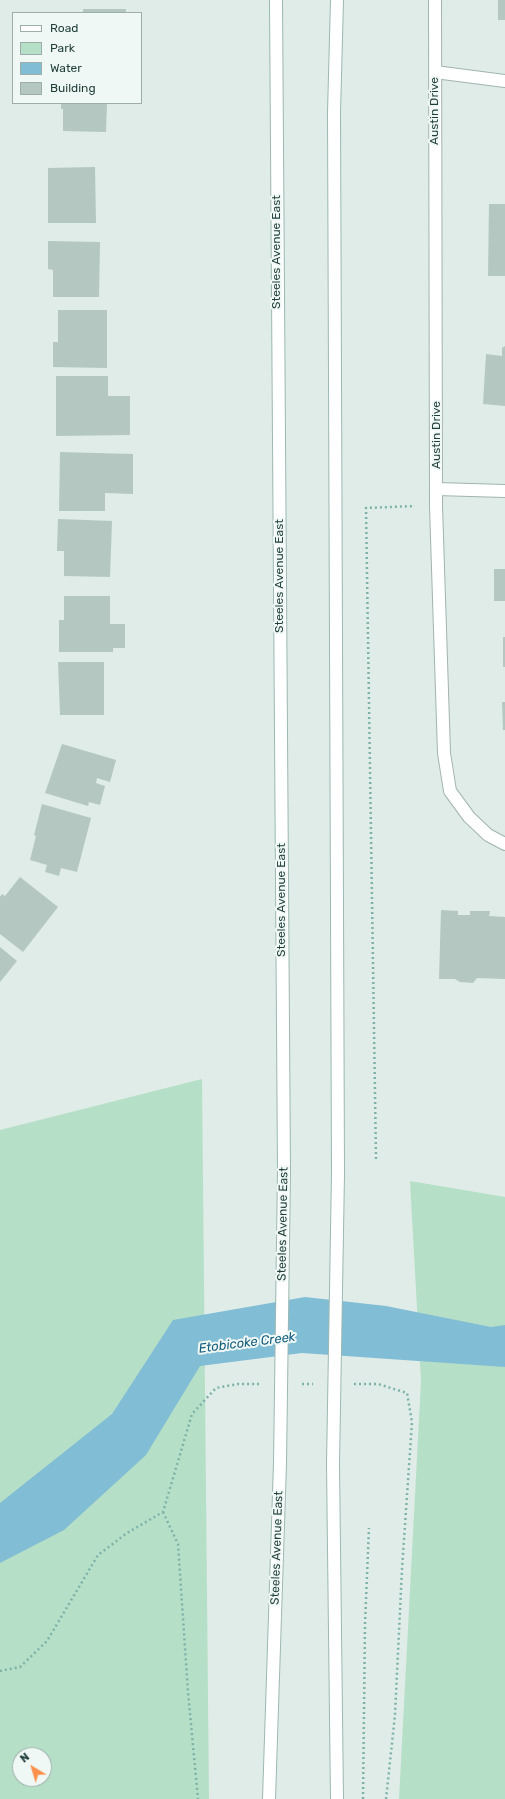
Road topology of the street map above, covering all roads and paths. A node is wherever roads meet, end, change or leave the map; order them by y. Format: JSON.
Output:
{"nodes":[{"id":1,"x":276,"y":0,"type":"edge"},
{"id":2,"x":337,"y":0,"type":"edge"},
{"id":3,"x":436,"y":0,"type":"edge"},
{"id":4,"x":435,"y":72,"type":"junction"},
{"id":5,"x":505,"y":81,"type":"edge"},
{"id":6,"x":437,"y":489,"type":"junction"},
{"id":7,"x":505,"y":491,"type":"edge"},
{"id":8,"x":436,"y":506,"type":"junction"},
{"id":9,"x":505,"y":844,"type":"edge"},
{"id":10,"x":376,"y":1159,"type":"dead end"},
{"id":11,"x":163,"y":1512,"type":"dead end"},
{"id":12,"x":369,"y":1528,"type":"dead end"},
{"id":13,"x":198,"y":1799,"type":"edge"},
{"id":14,"x":269,"y":1799,"type":"edge"},
{"id":15,"x":337,"y":1799,"type":"edge"},
{"id":16,"x":363,"y":1799,"type":"edge"}],
"edges":[{"from":1,"to":14,"type":"main road","name":"Steeles Avenue East","bridge":true},
{"from":2,"to":15,"type":"main road","bridge":true},
{"from":3,"to":4,"type":"main road","name":"Austin Drive"},
{"from":4,"to":5,"type":"main road"},
{"from":4,"to":6,"type":"main road","name":"Austin Drive"},
{"from":6,"to":7,"type":"main road"},
{"from":6,"to":8,"type":"main road","name":"Austin Drive"},
{"from":8,"to":9,"type":"main road","name":"Austin Drive"},
{"from":8,"to":10,"type":"path"},
{"from":11,"to":13,"type":"path"},
{"from":12,"to":16,"type":"path"}]}
